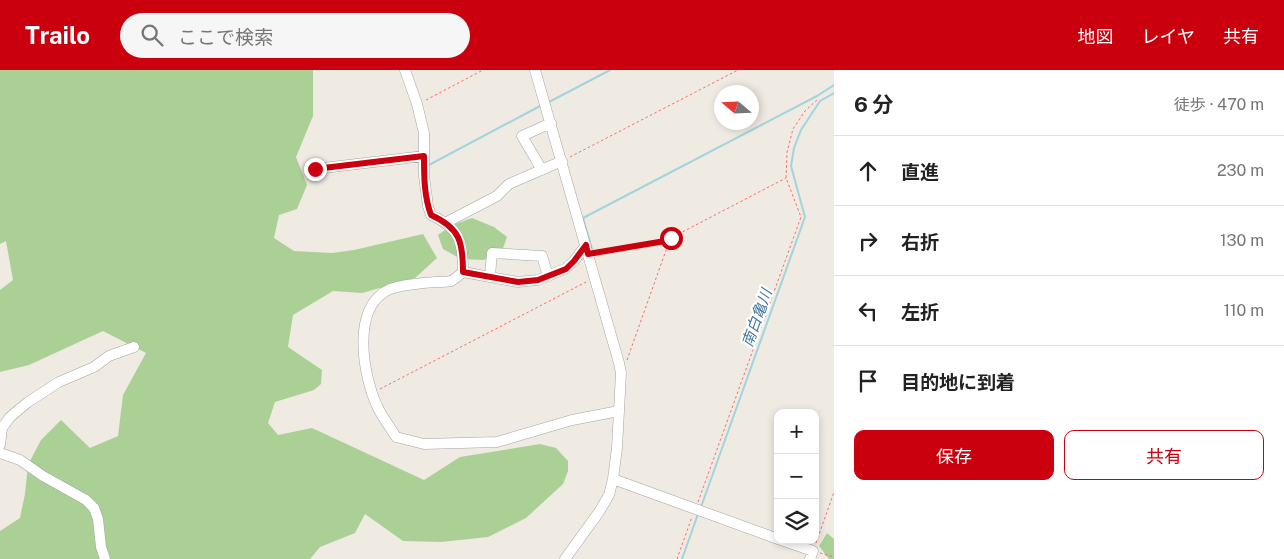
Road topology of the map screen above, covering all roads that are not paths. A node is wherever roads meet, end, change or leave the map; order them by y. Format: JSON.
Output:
{"nodes":[{"id":1,"x":404,"y":70,"type":"edge"},
{"id":2,"x":536,"y":70,"type":"edge"},
{"id":3,"x":551,"y":123,"type":"junction"},
{"id":4,"x":424,"y":156,"type":"junction"},
{"id":5,"x":562,"y":161,"type":"junction"},
{"id":6,"x":315,"y":169,"type":"dead end"},
{"id":7,"x":542,"y":170,"type":"junction"},
{"id":8,"x":445,"y":223,"type":"junction"},
{"id":9,"x":587,"y":249,"type":"junction"},
{"id":10,"x":463,"y":272,"type":"junction"},
{"id":11,"x":490,"y":276,"type":"junction"},
{"id":12,"x":548,"y":276,"type":"junction"},
{"id":13,"x":134,"y":347,"type":"dead end"},
{"id":14,"x":619,"y":411,"type":"junction"},
{"id":15,"x":0,"y":445,"type":"edge"},
{"id":16,"x":0,"y":453,"type":"edge"},
{"id":17,"x":613,"y":480,"type":"junction"},
{"id":18,"x":774,"y":538,"type":"edge"},
{"id":19,"x":789,"y":544,"type":"edge"},
{"id":20,"x":811,"y":555,"type":"edge"},
{"id":21,"x":105,"y":559,"type":"edge"},
{"id":22,"x":565,"y":559,"type":"edge"}],
"edges":[{"from":1,"to":4,"type":"street"},
{"from":2,"to":3,"type":"street"},
{"from":3,"to":5,"type":"street"},
{"from":3,"to":7,"type":"street"},
{"from":4,"to":6,"type":"street"},
{"from":4,"to":8,"type":"street"},
{"from":5,"to":7,"type":"street"},
{"from":5,"to":9,"type":"street"},
{"from":7,"to":8,"type":"street"},
{"from":8,"to":10,"type":"street"},
{"from":9,"to":12,"type":"street"},
{"from":9,"to":14,"type":"street"},
{"from":10,"to":11,"type":"street"},
{"from":10,"to":14,"type":"street"},
{"from":11,"to":12,"type":"street"},
{"from":11,"to":12,"type":"street"},
{"from":13,"to":15,"type":"street"},
{"from":14,"to":17,"type":"street"},
{"from":16,"to":21,"type":"street"},
{"from":17,"to":18,"type":"street"},
{"from":17,"to":22,"type":"street"},
{"from":19,"to":20,"type":"street"}]}
